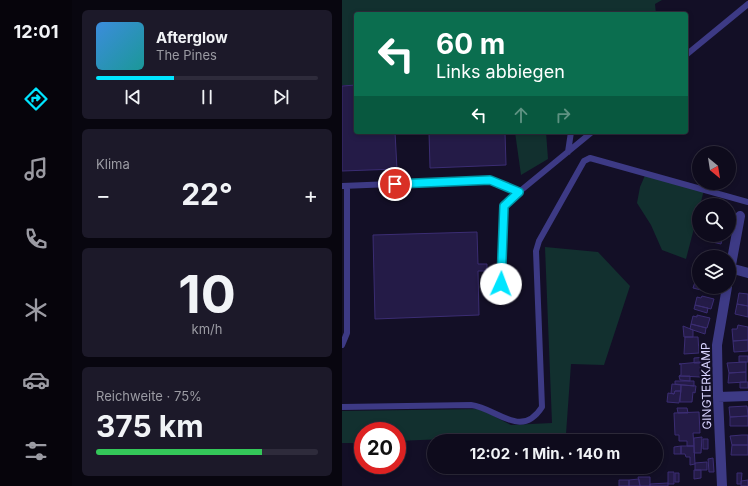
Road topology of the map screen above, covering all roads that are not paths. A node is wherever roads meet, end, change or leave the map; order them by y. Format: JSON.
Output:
{"nodes":[{"id":1,"x":748,"y":4,"type":"edge"},
{"id":2,"x":688,"y":53,"type":"edge"},
{"id":3,"x":571,"y":134,"type":"edge"},
{"id":4,"x":590,"y":134,"type":"edge"},
{"id":5,"x":568,"y":152,"type":"junction"},
{"id":6,"x":344,"y":186,"type":"edge"},
{"id":7,"x":519,"y":192,"type":"junction"},
{"id":8,"x":748,"y":202,"type":"edge"},
{"id":9,"x":740,"y":216,"type":"dead end"},
{"id":10,"x":734,"y":250,"type":"edge"},
{"id":11,"x":736,"y":272,"type":"edge"},
{"id":12,"x":748,"y":273,"type":"edge"},
{"id":13,"x":501,"y":284,"type":"dead end"},
{"id":14,"x":726,"y":294,"type":"edge"},
{"id":15,"x":342,"y":345,"type":"edge"},
{"id":16,"x":748,"y":396,"type":"edge"},
{"id":17,"x":718,"y":397,"type":"junction"},
{"id":18,"x":342,"y":406,"type":"edge"},
{"id":19,"x":722,"y":486,"type":"edge"}],
"edges":[{"from":1,"to":2,"type":"lane"},
{"from":3,"to":5,"type":"lane"},
{"from":4,"to":5,"type":"lane"},
{"from":5,"to":7,"type":"lane"},
{"from":6,"to":7,"type":"lane"},
{"from":6,"to":15,"type":"lane"},
{"from":7,"to":13,"type":"lane"},
{"from":8,"to":18,"type":"lane"},
{"from":9,"to":10,"type":"street"},
{"from":11,"to":12,"type":"street"},
{"from":14,"to":17,"type":"street","name":"GINGTERKAMP"},
{"from":16,"to":17,"type":"street"},
{"from":17,"to":19,"type":"street","name":"GINGTERKAMP"}]}
